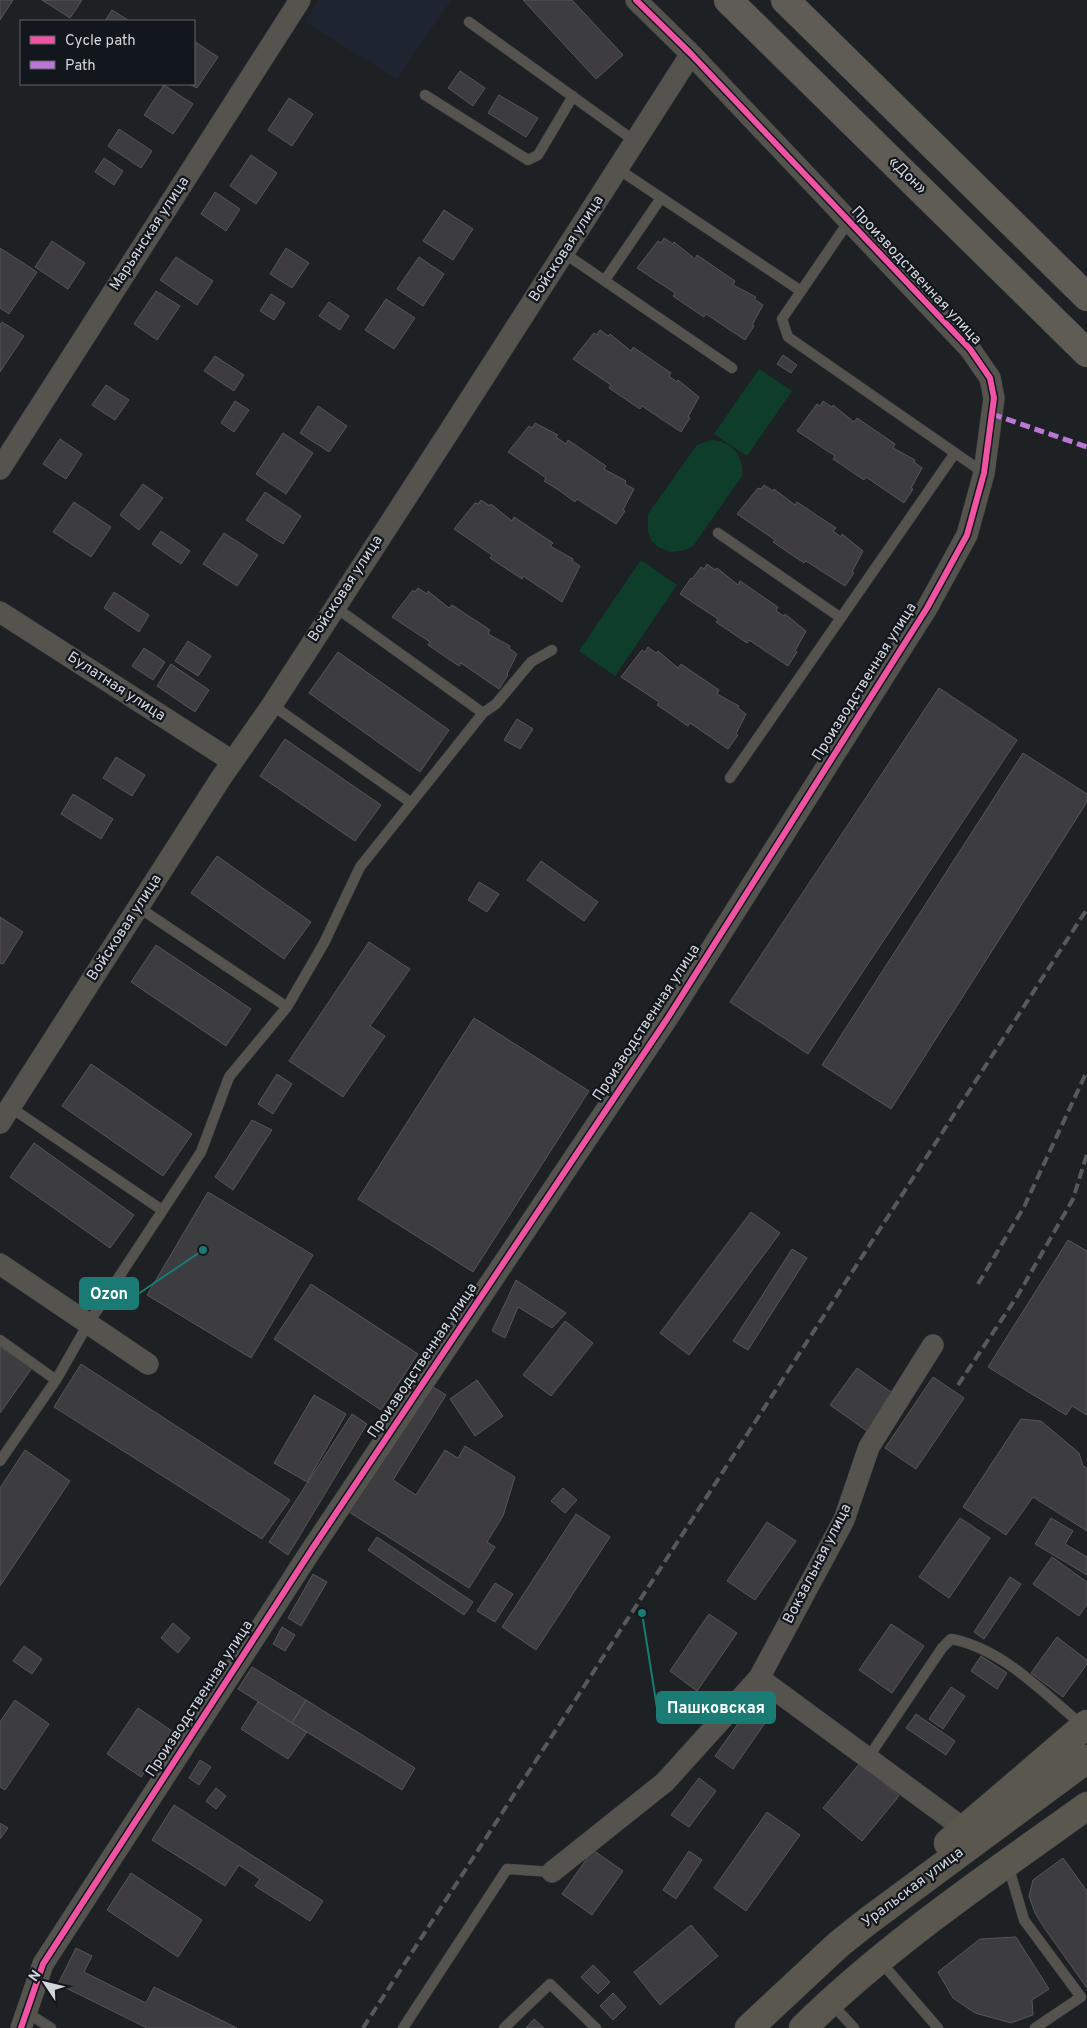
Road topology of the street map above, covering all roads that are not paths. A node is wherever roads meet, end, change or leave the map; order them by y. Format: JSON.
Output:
{"nodes":[{"id":1,"x":300,"y":0,"type":"edge"},
{"id":2,"x":636,"y":0,"type":"edge"},
{"id":3,"x":728,"y":0,"type":"edge"},
{"id":4,"x":785,"y":0,"type":"edge"},
{"id":5,"x":469,"y":22,"type":"dead end"},
{"id":6,"x":691,"y":54,"type":"junction"},
{"id":7,"x":425,"y":95,"type":"dead end"},
{"id":8,"x":573,"y":96,"type":"junction"},
{"id":9,"x":636,"y":142,"type":"junction"},
{"id":10,"x":618,"y":169,"type":"junction"},
{"id":11,"x":661,"y":198,"type":"junction"},
{"id":12,"x":849,"y":222,"type":"junction"},
{"id":13,"x":564,"y":253,"type":"junction"},
{"id":14,"x":604,"y":280,"type":"junction"},
{"id":15,"x":801,"y":291,"type":"junction"},
{"id":16,"x":1087,"y":297,"type":"edge"},
{"id":17,"x":1087,"y":353,"type":"edge"},
{"id":18,"x":732,"y":368,"type":"dead end"},
{"id":19,"x":955,"y":453,"type":"junction"},
{"id":20,"x":0,"y":469,"type":"edge"},
{"id":21,"x":984,"y":472,"type":"junction"},
{"id":22,"x":718,"y":533,"type":"dead end"},
{"id":23,"x":335,"y":607,"type":"junction"},
{"id":24,"x":0,"y":612,"type":"edge"},
{"id":25,"x":840,"y":618,"type":"junction"},
{"id":26,"x":552,"y":650,"type":"dead end"},
{"id":27,"x":272,"y":705,"type":"junction"},
{"id":28,"x":482,"y":713,"type":"junction"},
{"id":29,"x":232,"y":762,"type":"junction"},
{"id":30,"x":730,"y":778,"type":"dead end"},
{"id":31,"x":410,"y":802,"type":"junction"},
{"id":32,"x":138,"y":907,"type":"junction"},
{"id":33,"x":287,"y":1006,"type":"junction"},
{"id":34,"x":5,"y":1115,"type":"edge"},
{"id":35,"x":162,"y":1210,"type":"junction"},
{"id":36,"x":0,"y":1264,"type":"edge"},
{"id":37,"x":88,"y":1324,"type":"junction"},
{"id":38,"x":0,"y":1340,"type":"edge"},
{"id":39,"x":932,"y":1345,"type":"dead end"},
{"id":40,"x":148,"y":1364,"type":"dead end"},
{"id":41,"x":56,"y":1380,"type":"junction"},
{"id":42,"x":0,"y":1461,"type":"edge"},
{"id":43,"x":759,"y":1678,"type":"junction"},
{"id":44,"x":1086,"y":1725,"type":"edge"},
{"id":45,"x":868,"y":1758,"type":"junction"},
{"id":46,"x":1087,"y":1759,"type":"edge"},
{"id":47,"x":1087,"y":1806,"type":"edge"},
{"id":48,"x":963,"y":1828,"type":"junction"},
{"id":49,"x":1007,"y":1863,"type":"junction"},
{"id":50,"x":552,"y":1872,"type":"joint"},
{"id":51,"x":868,"y":1920,"type":"junction"},
{"id":52,"x":879,"y":1960,"type":"junction"},
{"id":53,"x":830,"y":2002,"type":"junction"},
{"id":54,"x":24,"y":2020,"type":"edge"},
{"id":55,"x":51,"y":2028,"type":"edge"},
{"id":56,"x":403,"y":2028,"type":"edge"},
{"id":57,"x":504,"y":2028,"type":"edge"},
{"id":58,"x":596,"y":2028,"type":"edge"},
{"id":59,"x":749,"y":2028,"type":"edge"},
{"id":60,"x":803,"y":2028,"type":"edge"},
{"id":61,"x":854,"y":2028,"type":"edge"},
{"id":62,"x":938,"y":2028,"type":"edge"},
{"id":63,"x":1035,"y":2028,"type":"edge"}],
"edges":[{"from":1,"to":20,"type":"street","name":"Марьянская улица"},
{"from":2,"to":6,"type":"street","name":"Производственная улица"},
{"from":3,"to":17,"type":"highway","name":"«Дон»"},
{"from":4,"to":16,"type":"highway"},
{"from":5,"to":8,"type":"lane"},
{"from":6,"to":9,"type":"street","name":"Войсковая улица"},
{"from":6,"to":12,"type":"street","name":"Производственная улица"},
{"from":7,"to":8,"type":"lane"},
{"from":8,"to":9,"type":"lane"},
{"from":9,"to":10,"type":"street","name":"Войсковая улица"},
{"from":10,"to":11,"type":"lane"},
{"from":10,"to":13,"type":"street","name":"Войсковая улица"},
{"from":11,"to":14,"type":"lane"},
{"from":11,"to":15,"type":"lane"},
{"from":12,"to":15,"type":"lane"},
{"from":12,"to":21,"type":"street","name":"Производственная улица"},
{"from":13,"to":14,"type":"lane"},
{"from":13,"to":23,"type":"street","name":"Войсковая улица"},
{"from":14,"to":18,"type":"lane"},
{"from":15,"to":19,"type":"lane"},
{"from":19,"to":21,"type":"lane"},
{"from":19,"to":25,"type":"lane"},
{"from":21,"to":54,"type":"street","name":"Производственная улица"},
{"from":22,"to":25,"type":"lane"},
{"from":23,"to":27,"type":"street","name":"Войсковая улица"},
{"from":23,"to":28,"type":"lane"},
{"from":24,"to":29,"type":"street","name":"Булатная улица"},
{"from":25,"to":30,"type":"lane"},
{"from":26,"to":28,"type":"lane"},
{"from":27,"to":29,"type":"street","name":"Войсковая улица"},
{"from":27,"to":31,"type":"lane"},
{"from":28,"to":31,"type":"lane"},
{"from":29,"to":32,"type":"street","name":"Войсковая улица"},
{"from":31,"to":33,"type":"lane"},
{"from":32,"to":33,"type":"lane"},
{"from":32,"to":34,"type":"street","name":"Войсковая улица"},
{"from":33,"to":35,"type":"lane"},
{"from":34,"to":35,"type":"lane"},
{"from":35,"to":37,"type":"lane"},
{"from":36,"to":37,"type":"street"},
{"from":37,"to":40,"type":"street"},
{"from":37,"to":41,"type":"lane"},
{"from":38,"to":41,"type":"lane"},
{"from":39,"to":43,"type":"street","name":"Вокзальная улица"},
{"from":41,"to":42,"type":"lane"},
{"from":43,"to":45,"type":"street"},
{"from":43,"to":50,"type":"street","name":"Вокзальная улица"},
{"from":44,"to":45,"type":"lane"},
{"from":44,"to":48,"type":"main road"},
{"from":45,"to":48,"type":"street"},
{"from":46,"to":51,"type":"main road","name":"Уральская улица"},
{"from":47,"to":49,"type":"main road"},
{"from":48,"to":51,"type":"main road"},
{"from":49,"to":52,"type":"main road"},
{"from":49,"to":63,"type":"lane"},
{"from":50,"to":56,"type":"lane"},
{"from":51,"to":59,"type":"main road","name":"Уральская улица"},
{"from":52,"to":53,"type":"main road"},
{"from":52,"to":62,"type":"lane"},
{"from":53,"to":60,"type":"main road"},
{"from":53,"to":61,"type":"lane"},
{"from":54,"to":55,"type":"lane"},
{"from":57,"to":58,"type":"lane"}]}
